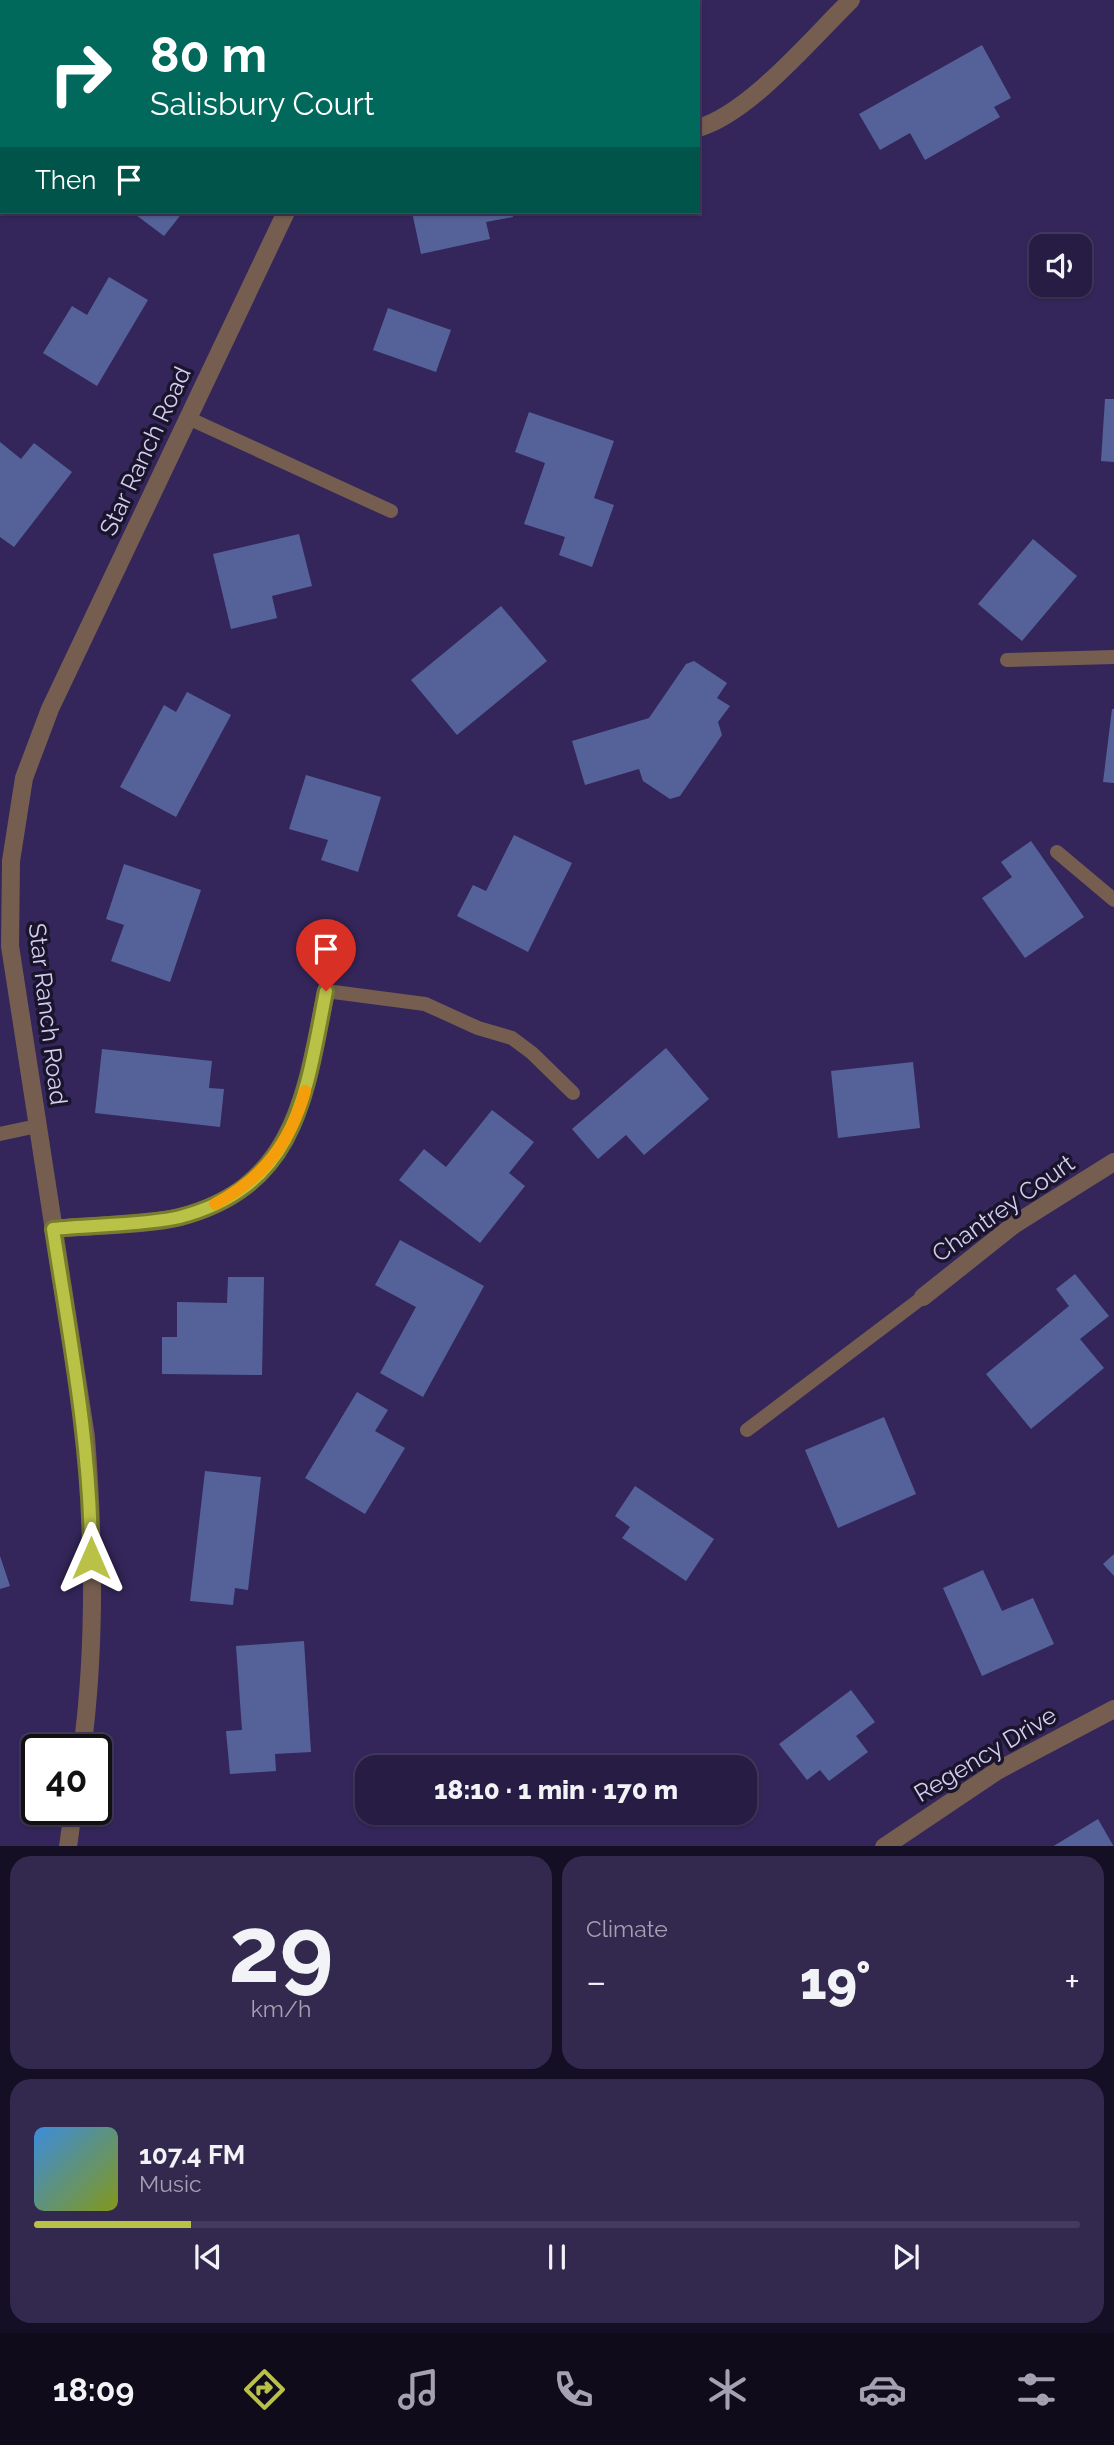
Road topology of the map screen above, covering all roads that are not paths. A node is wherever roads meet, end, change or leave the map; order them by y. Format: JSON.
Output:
{"nodes":[{"id":1,"x":851,"y":0,"type":"edge"},
{"id":2,"x":700,"y":127,"type":"edge"},
{"id":3,"x":285,"y":214,"type":"edge"},
{"id":4,"x":188,"y":418,"type":"junction"},
{"id":5,"x":391,"y":511,"type":"dead end"},
{"id":6,"x":1114,"y":657,"type":"edge"},
{"id":7,"x":1007,"y":660,"type":"dead end"},
{"id":8,"x":1057,"y":852,"type":"dead end"},
{"id":9,"x":1114,"y":900,"type":"edge"},
{"id":10,"x":326,"y":991,"type":"joint"},
{"id":11,"x":573,"y":1093,"type":"dead end"},
{"id":12,"x":37,"y":1126,"type":"junction"},
{"id":13,"x":0,"y":1134,"type":"edge"},
{"id":14,"x":1114,"y":1162,"type":"edge"},
{"id":15,"x":53,"y":1229,"type":"junction"},
{"id":16,"x":923,"y":1297,"type":"joint"},
{"id":17,"x":747,"y":1430,"type":"dead end"},
{"id":18,"x":1114,"y":1709,"type":"edge"},
{"id":19,"x":84,"y":1734,"type":"edge"},
{"id":20,"x":72,"y":1825,"type":"edge"},
{"id":21,"x":68,"y":1846,"type":"edge"},
{"id":22,"x":884,"y":1846,"type":"edge"}],
"edges":[{"from":1,"to":2,"type":"street"},
{"from":3,"to":4,"type":"street","name":"Star Ranch Road"},
{"from":4,"to":5,"type":"lane"},
{"from":4,"to":12,"type":"street","name":"Star Ranch Road"},
{"from":6,"to":7,"type":"lane"},
{"from":8,"to":9,"type":"lane"},
{"from":10,"to":11,"type":"lane"},
{"from":10,"to":15,"type":"street"},
{"from":12,"to":13,"type":"lane"},
{"from":12,"to":15,"type":"street","name":"Star Ranch Road"},
{"from":14,"to":16,"type":"street","name":"Chantrey Court"},
{"from":15,"to":19,"type":"street","name":"Star Ranch Road"},
{"from":16,"to":17,"type":"lane"},
{"from":18,"to":22,"type":"street","name":"Regency Drive"},
{"from":20,"to":21,"type":"street"}]}
